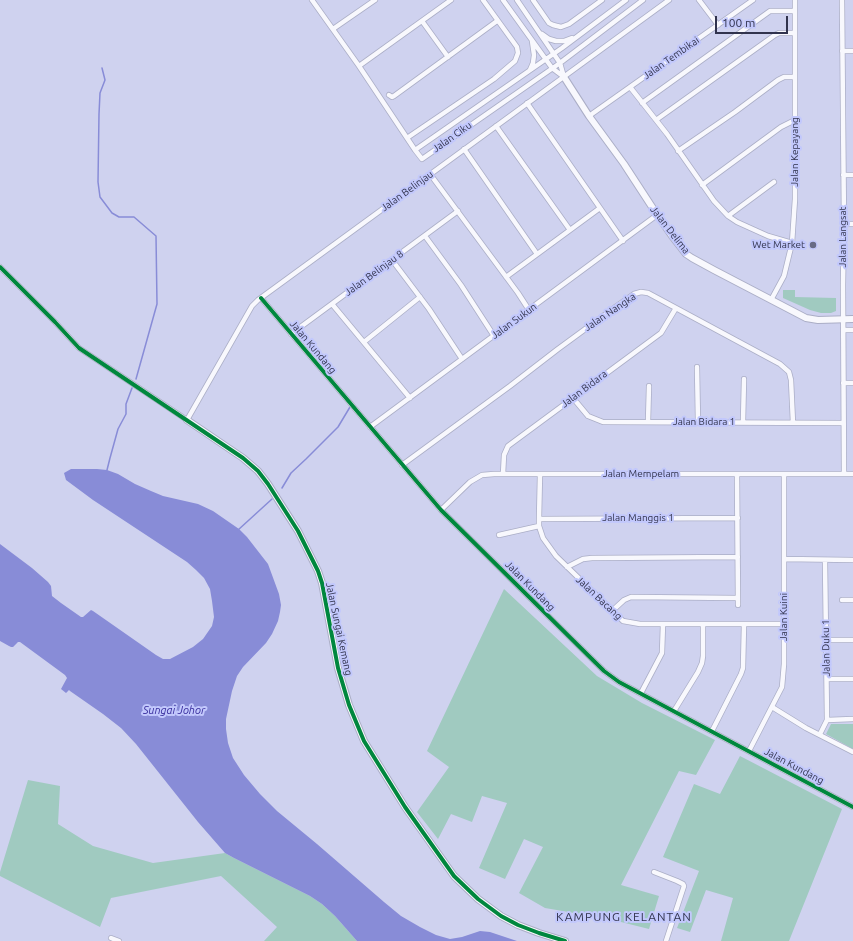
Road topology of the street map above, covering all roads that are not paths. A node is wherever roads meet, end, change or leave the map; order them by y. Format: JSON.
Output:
{"nodes":[{"id":1,"x":312,"y":0,"type":"edge"},
{"id":2,"x":375,"y":0,"type":"edge"},
{"id":3,"x":451,"y":0,"type":"edge"},
{"id":4,"x":482,"y":0,"type":"edge"},
{"id":5,"x":503,"y":0,"type":"edge"},
{"id":6,"x":517,"y":0,"type":"edge"},
{"id":7,"x":533,"y":0,"type":"edge"},
{"id":8,"x":602,"y":0,"type":"edge"},
{"id":9,"x":626,"y":0,"type":"edge"},
{"id":10,"x":643,"y":0,"type":"edge"},
{"id":11,"x":669,"y":0,"type":"edge"},
{"id":12,"x":699,"y":0,"type":"edge"},
{"id":13,"x":753,"y":0,"type":"edge"},
{"id":14,"x":795,"y":0,"type":"edge"},
{"id":15,"x":842,"y":0,"type":"edge"},
{"id":16,"x":795,"y":11,"type":"junction"},
{"id":17,"x":422,"y":20,"type":"junction"},
{"id":18,"x":497,"y":21,"type":"junction"},
{"id":19,"x":718,"y":25,"type":"junction"},
{"id":20,"x":333,"y":29,"type":"junction"},
{"id":21,"x":539,"y":32,"type":"junction"},
{"id":22,"x":795,"y":33,"type":"junction"},
{"id":23,"x":577,"y":37,"type":"junction"},
{"id":24,"x":531,"y":38,"type":"junction"},
{"id":25,"x":842,"y":51,"type":"junction"},
{"id":26,"x":853,"y":51,"type":"edge"},
{"id":27,"x":554,"y":54,"type":"junction"},
{"id":28,"x":448,"y":57,"type":"junction"},
{"id":29,"x":546,"y":59,"type":"junction"},
{"id":30,"x":560,"y":62,"type":"junction"},
{"id":31,"x":359,"y":66,"type":"junction"},
{"id":32,"x":552,"y":68,"type":"junction"},
{"id":33,"x":530,"y":70,"type":"junction"},
{"id":34,"x":564,"y":77,"type":"junction"},
{"id":35,"x":795,"y":77,"type":"junction"},
{"id":36,"x":630,"y":87,"type":"junction"},
{"id":37,"x":389,"y":95,"type":"dead end"},
{"id":38,"x":527,"y":103,"type":"junction"},
{"id":39,"x":642,"y":103,"type":"junction"},
{"id":40,"x":589,"y":116,"type":"junction"},
{"id":41,"x":656,"y":120,"type":"junction"},
{"id":42,"x":795,"y":120,"type":"junction"},
{"id":43,"x":496,"y":126,"type":"junction"},
{"id":44,"x":407,"y":138,"type":"junction"},
{"id":45,"x":464,"y":149,"type":"junction"},
{"id":46,"x":415,"y":150,"type":"junction"},
{"id":47,"x":678,"y":151,"type":"junction"},
{"id":48,"x":430,"y":174,"type":"junction"},
{"id":49,"x":843,"y":175,"type":"junction"},
{"id":50,"x":853,"y":175,"type":"edge"},
{"id":51,"x":774,"y":182,"type":"dead end"},
{"id":52,"x":702,"y":185,"type":"junction"},
{"id":53,"x":600,"y":208,"type":"junction"},
{"id":54,"x":458,"y":211,"type":"junction"},
{"id":55,"x":657,"y":215,"type":"junction"},
{"id":56,"x":728,"y":216,"type":"junction"},
{"id":57,"x":844,"y":224,"type":"junction"},
{"id":58,"x":853,"y":224,"type":"edge"},
{"id":59,"x":570,"y":230,"type":"junction"},
{"id":60,"x":425,"y":236,"type":"junction"},
{"id":61,"x":623,"y":241,"type":"junction"},
{"id":62,"x":792,"y":243,"type":"junction"},
{"id":63,"x":537,"y":254,"type":"junction"},
{"id":64,"x":392,"y":260,"type":"junction"},
{"id":65,"x":0,"y":267,"type":"edge"},
{"id":66,"x":506,"y":277,"type":"junction"},
{"id":67,"x":420,"y":297,"type":"junction"},
{"id":68,"x":261,"y":298,"type":"junction"},
{"id":69,"x":771,"y":300,"type":"junction"},
{"id":70,"x":332,"y":304,"type":"junction"},
{"id":71,"x":676,"y":308,"type":"junction"},
{"id":72,"x":529,"y":310,"type":"junction"},
{"id":73,"x":843,"y":320,"type":"junction"},
{"id":74,"x":853,"y":320,"type":"edge"},
{"id":75,"x":843,"y":330,"type":"junction"},
{"id":76,"x":853,"y":330,"type":"edge"},
{"id":77,"x":291,"y":334,"type":"junction"},
{"id":78,"x":494,"y":336,"type":"junction"},
{"id":79,"x":364,"y":342,"type":"junction"},
{"id":80,"x":462,"y":360,"type":"junction"},
{"id":81,"x":698,"y":367,"type":"dead end"},
{"id":82,"x":744,"y":379,"type":"dead end"},
{"id":83,"x":843,"y":383,"type":"junction"},
{"id":84,"x":853,"y":383,"type":"edge"},
{"id":85,"x":649,"y":386,"type":"dead end"},
{"id":86,"x":410,"y":398,"type":"junction"},
{"id":87,"x":573,"y":398,"type":"junction"},
{"id":88,"x":187,"y":420,"type":"junction"},
{"id":89,"x":648,"y":422,"type":"junction"},
{"id":90,"x":698,"y":422,"type":"junction"},
{"id":91,"x":743,"y":422,"type":"junction"},
{"id":92,"x":793,"y":422,"type":"junction"},
{"id":93,"x":843,"y":423,"type":"junction"},
{"id":94,"x":370,"y":427,"type":"junction"},
{"id":95,"x":402,"y":465,"type":"junction"},
{"id":96,"x":503,"y":474,"type":"junction"},
{"id":97,"x":540,"y":474,"type":"junction"},
{"id":98,"x":737,"y":474,"type":"junction"},
{"id":99,"x":784,"y":474,"type":"junction"},
{"id":100,"x":844,"y":474,"type":"junction"},
{"id":101,"x":853,"y":474,"type":"edge"},
{"id":102,"x":441,"y":510,"type":"junction"},
{"id":103,"x":738,"y":518,"type":"junction"},
{"id":104,"x":539,"y":519,"type":"junction"},
{"id":105,"x":539,"y":526,"type":"junction"},
{"id":106,"x":499,"y":535,"type":"dead end"},
{"id":107,"x":738,"y":557,"type":"junction"},
{"id":108,"x":784,"y":559,"type":"junction"},
{"id":109,"x":825,"y":560,"type":"junction"},
{"id":110,"x":853,"y":560,"type":"edge"},
{"id":111,"x":567,"y":566,"type":"junction"},
{"id":112,"x":738,"y":598,"type":"junction"},
{"id":113,"x":842,"y":600,"type":"dead end"},
{"id":114,"x":853,"y":600,"type":"edge"},
{"id":115,"x":738,"y":605,"type":"dead end"},
{"id":116,"x":612,"y":611,"type":"junction"},
{"id":117,"x":663,"y":624,"type":"junction"},
{"id":118,"x":703,"y":624,"type":"junction"},
{"id":119,"x":744,"y":624,"type":"junction"},
{"id":120,"x":784,"y":624,"type":"junction"},
{"id":121,"x":826,"y":640,"type":"junction"},
{"id":122,"x":853,"y":640,"type":"edge"},
{"id":123,"x":853,"y":679,"type":"edge"},
{"id":124,"x":827,"y":680,"type":"junction"},
{"id":125,"x":641,"y":693,"type":"junction"},
{"id":126,"x":772,"y":707,"type":"junction"},
{"id":127,"x":674,"y":711,"type":"junction"},
{"id":128,"x":853,"y":719,"type":"edge"},
{"id":129,"x":827,"y":720,"type":"junction"},
{"id":130,"x":712,"y":731,"type":"junction"},
{"id":131,"x":820,"y":734,"type":"junction"},
{"id":132,"x":749,"y":751,"type":"junction"},
{"id":133,"x":853,"y":752,"type":"edge"},
{"id":134,"x":853,"y":807,"type":"edge"},
{"id":135,"x":654,"y":872,"type":"dead end"},
{"id":136,"x":112,"y":938,"type":"dead end"},
{"id":137,"x":119,"y":941,"type":"edge"},
{"id":138,"x":565,"y":941,"type":"edge"},
{"id":139,"x":666,"y":941,"type":"edge"}],
"edges":[{"from":1,"to":20,"type":"street"},
{"from":2,"to":20,"type":"street"},
{"from":3,"to":17,"type":"street"},
{"from":4,"to":18,"type":"street"},
{"from":5,"to":24,"type":"street","name":"Jalan Delima"},
{"from":6,"to":21,"type":"street","name":"Jalan Delima"},
{"from":7,"to":8,"type":"street"},
{"from":9,"to":23,"type":"street","name":"Jalan Ciku"},
{"from":10,"to":30,"type":"street","name":"Jalan Ciku"},
{"from":11,"to":34,"type":"street","name":"Jalan Belinjau"},
{"from":12,"to":19,"type":"street"},
{"from":13,"to":19,"type":"street","name":"Jalan Tembikai"},
{"from":14,"to":16,"type":"street","name":"Jalan Kepayang"},
{"from":15,"to":25,"type":"street","name":"Jalan Langsat"},
{"from":16,"to":22,"type":"street","name":"Jalan Kepayang"},
{"from":16,"to":39,"type":"street"},
{"from":17,"to":28,"type":"street"},
{"from":17,"to":31,"type":"street"},
{"from":18,"to":28,"type":"street"},
{"from":18,"to":44,"type":"street"},
{"from":19,"to":36,"type":"street","name":"Jalan Tembikai"},
{"from":20,"to":31,"type":"street"},
{"from":21,"to":23,"type":"street"},
{"from":21,"to":27,"type":"street","name":"Jalan Delima"},
{"from":22,"to":35,"type":"street","name":"Jalan Kepayang"},
{"from":22,"to":41,"type":"street"},
{"from":23,"to":27,"type":"street","name":"Jalan Ciku"},
{"from":24,"to":29,"type":"street","name":"Jalan Delima"},
{"from":24,"to":33,"type":"street"},
{"from":25,"to":26,"type":"street"},
{"from":25,"to":49,"type":"street","name":"Jalan Langsat"},
{"from":27,"to":29,"type":"street","name":"Jalan Ciku"},
{"from":27,"to":30,"type":"street","name":"Jalan Delima"},
{"from":28,"to":37,"type":"street"},
{"from":29,"to":32,"type":"street","name":"Jalan Delima"},
{"from":29,"to":33,"type":"street","name":"Jalan Ciku"},
{"from":30,"to":32,"type":"street","name":"Jalan Ciku"},
{"from":30,"to":34,"type":"street","name":"Jalan Delima"},
{"from":31,"to":44,"type":"street"},
{"from":32,"to":34,"type":"street","name":"Jalan Delima"},
{"from":32,"to":46,"type":"street","name":"Jalan Ciku"},
{"from":33,"to":46,"type":"street","name":"Jalan Ciku"},
{"from":34,"to":38,"type":"street","name":"Jalan Belinjau"},
{"from":34,"to":40,"type":"street","name":"Jalan Delima"},
{"from":35,"to":42,"type":"street","name":"Jalan Kepayang"},
{"from":35,"to":47,"type":"street"},
{"from":36,"to":39,"type":"street"},
{"from":36,"to":40,"type":"street","name":"Jalan Tembikai"},
{"from":38,"to":43,"type":"street","name":"Jalan Belinjau"},
{"from":38,"to":53,"type":"street"},
{"from":39,"to":41,"type":"street"},
{"from":40,"to":55,"type":"street","name":"Jalan Delima"},
{"from":41,"to":47,"type":"street"},
{"from":42,"to":52,"type":"street"},
{"from":42,"to":62,"type":"street","name":"Jalan Kepayang"},
{"from":43,"to":45,"type":"street","name":"Jalan Belinjau"},
{"from":43,"to":59,"type":"street"},
{"from":44,"to":46,"type":"street"},
{"from":45,"to":48,"type":"street","name":"Jalan Belinjau"},
{"from":45,"to":63,"type":"street"},
{"from":47,"to":52,"type":"street"},
{"from":48,"to":54,"type":"street"},
{"from":48,"to":68,"type":"street","name":"Jalan Belinjau"},
{"from":49,"to":50,"type":"street"},
{"from":49,"to":57,"type":"street","name":"Jalan Langsat"},
{"from":51,"to":56,"type":"street"},
{"from":52,"to":56,"type":"street"},
{"from":53,"to":59,"type":"street"},
{"from":53,"to":61,"type":"street"},
{"from":54,"to":60,"type":"street","name":"Jalan Belinjau 8"},
{"from":54,"to":66,"type":"street"},
{"from":55,"to":61,"type":"street","name":"Jalan Sukun"},
{"from":55,"to":69,"type":"street","name":"Jalan Delima"},
{"from":56,"to":62,"type":"street"},
{"from":57,"to":58,"type":"street"},
{"from":57,"to":73,"type":"street","name":"Jalan Langsat"},
{"from":59,"to":63,"type":"street"},
{"from":60,"to":64,"type":"street","name":"Jalan Belinjau 8"},
{"from":60,"to":78,"type":"street"},
{"from":61,"to":72,"type":"street","name":"Jalan Sukun"},
{"from":62,"to":69,"type":"street","name":"Jalan Kepayang"},
{"from":63,"to":66,"type":"street"},
{"from":64,"to":67,"type":"street"},
{"from":64,"to":70,"type":"street","name":"Jalan Belinjau 8"},
{"from":65,"to":88,"type":"street"},
{"from":66,"to":72,"type":"street"},
{"from":67,"to":79,"type":"street"},
{"from":67,"to":80,"type":"street"},
{"from":68,"to":77,"type":"street","name":"Jalan Kundang"},
{"from":68,"to":88,"type":"street","name":"Jalan Belinjau"},
{"from":69,"to":73,"type":"street","name":"Jalan Delima"},
{"from":70,"to":77,"type":"street","name":"Jalan Belinjau 8"},
{"from":70,"to":79,"type":"street"},
{"from":71,"to":87,"type":"street","name":"Jalan Bidara"},
{"from":71,"to":92,"type":"street","name":"Jalan Nangka"},
{"from":71,"to":95,"type":"street","name":"Jalan Nangka"},
{"from":72,"to":78,"type":"street","name":"Jalan Sukun"},
{"from":73,"to":74,"type":"street","name":"Jalan Delima"},
{"from":73,"to":75,"type":"street","name":"Jalan Langsat"},
{"from":75,"to":76,"type":"street"},
{"from":75,"to":83,"type":"street","name":"Jalan Langsat"},
{"from":77,"to":94,"type":"street","name":"Jalan Kundang"},
{"from":78,"to":80,"type":"street","name":"Jalan Sukun"},
{"from":79,"to":86,"type":"street"},
{"from":80,"to":86,"type":"street","name":"Jalan Sukun"},
{"from":81,"to":90,"type":"street"},
{"from":82,"to":91,"type":"street"},
{"from":83,"to":84,"type":"street"},
{"from":83,"to":93,"type":"street","name":"Jalan Langsat"},
{"from":85,"to":89,"type":"street"},
{"from":86,"to":94,"type":"street","name":"Jalan Sukun"},
{"from":87,"to":89,"type":"street","name":"Jalan Bidara 1"},
{"from":87,"to":96,"type":"street","name":"Jalan Bidara"},
{"from":88,"to":138,"type":"street","name":"Jalan Sungai Kemang"},
{"from":89,"to":90,"type":"street","name":"Jalan Bidara 1"},
{"from":90,"to":91,"type":"street","name":"Jalan Bidara 1"},
{"from":91,"to":92,"type":"street","name":"Jalan Bidara 1"},
{"from":92,"to":93,"type":"street","name":"Jalan Bidara 1"},
{"from":93,"to":100,"type":"street","name":"Jalan Langsat"},
{"from":94,"to":95,"type":"street","name":"Jalan Kundang"},
{"from":95,"to":102,"type":"street","name":"Jalan Kundang"},
{"from":96,"to":97,"type":"street","name":"Jalan Mempelam"},
{"from":96,"to":102,"type":"street","name":"Jalan Mempelam"},
{"from":97,"to":98,"type":"street","name":"Jalan Mempelam"},
{"from":97,"to":104,"type":"street","name":"Jalan Bacang"},
{"from":98,"to":99,"type":"street","name":"Jalan Mempelam"},
{"from":98,"to":103,"type":"street"},
{"from":99,"to":100,"type":"street","name":"Jalan Mempelam"},
{"from":99,"to":108,"type":"street","name":"Jalan Kuini"},
{"from":100,"to":101,"type":"street","name":"Jalan Mempelam"},
{"from":102,"to":125,"type":"street","name":"Jalan Kundang"},
{"from":103,"to":104,"type":"street","name":"Jalan Manggis 1"},
{"from":103,"to":107,"type":"street"},
{"from":104,"to":105,"type":"street","name":"Jalan Bacang"},
{"from":105,"to":106,"type":"street"},
{"from":105,"to":111,"type":"street","name":"Jalan Bacang"},
{"from":107,"to":111,"type":"street"},
{"from":107,"to":112,"type":"street"},
{"from":108,"to":109,"type":"street"},
{"from":108,"to":120,"type":"street","name":"Jalan Kuini"},
{"from":109,"to":110,"type":"street"},
{"from":109,"to":121,"type":"street","name":"Jalan Duku 1"},
{"from":111,"to":116,"type":"street","name":"Jalan Bacang"},
{"from":112,"to":115,"type":"street"},
{"from":112,"to":116,"type":"street"},
{"from":113,"to":114,"type":"street"},
{"from":116,"to":117,"type":"street","name":"Jalan Bacang"},
{"from":117,"to":118,"type":"street","name":"Jalan Bacang"},
{"from":117,"to":125,"type":"street"},
{"from":118,"to":119,"type":"street","name":"Jalan Bacang"},
{"from":118,"to":127,"type":"street"},
{"from":119,"to":120,"type":"street","name":"Jalan Bacang"},
{"from":119,"to":130,"type":"street"},
{"from":120,"to":126,"type":"street","name":"Jalan Kuini"},
{"from":121,"to":122,"type":"street"},
{"from":121,"to":124,"type":"street","name":"Jalan Duku 1"},
{"from":123,"to":124,"type":"street"},
{"from":124,"to":129,"type":"street","name":"Jalan Duku 1"},
{"from":125,"to":127,"type":"street","name":"Jalan Kundang"},
{"from":126,"to":131,"type":"street"},
{"from":126,"to":132,"type":"street","name":"Jalan Kuini"},
{"from":127,"to":130,"type":"street","name":"Jalan Kundang"},
{"from":128,"to":129,"type":"street"},
{"from":129,"to":131,"type":"street","name":"Jalan Duku 1"},
{"from":130,"to":132,"type":"street","name":"Jalan Kundang"},
{"from":131,"to":133,"type":"street"},
{"from":132,"to":134,"type":"street","name":"Jalan Kundang"},
{"from":135,"to":139,"type":"street"},
{"from":136,"to":137,"type":"street"}]}
